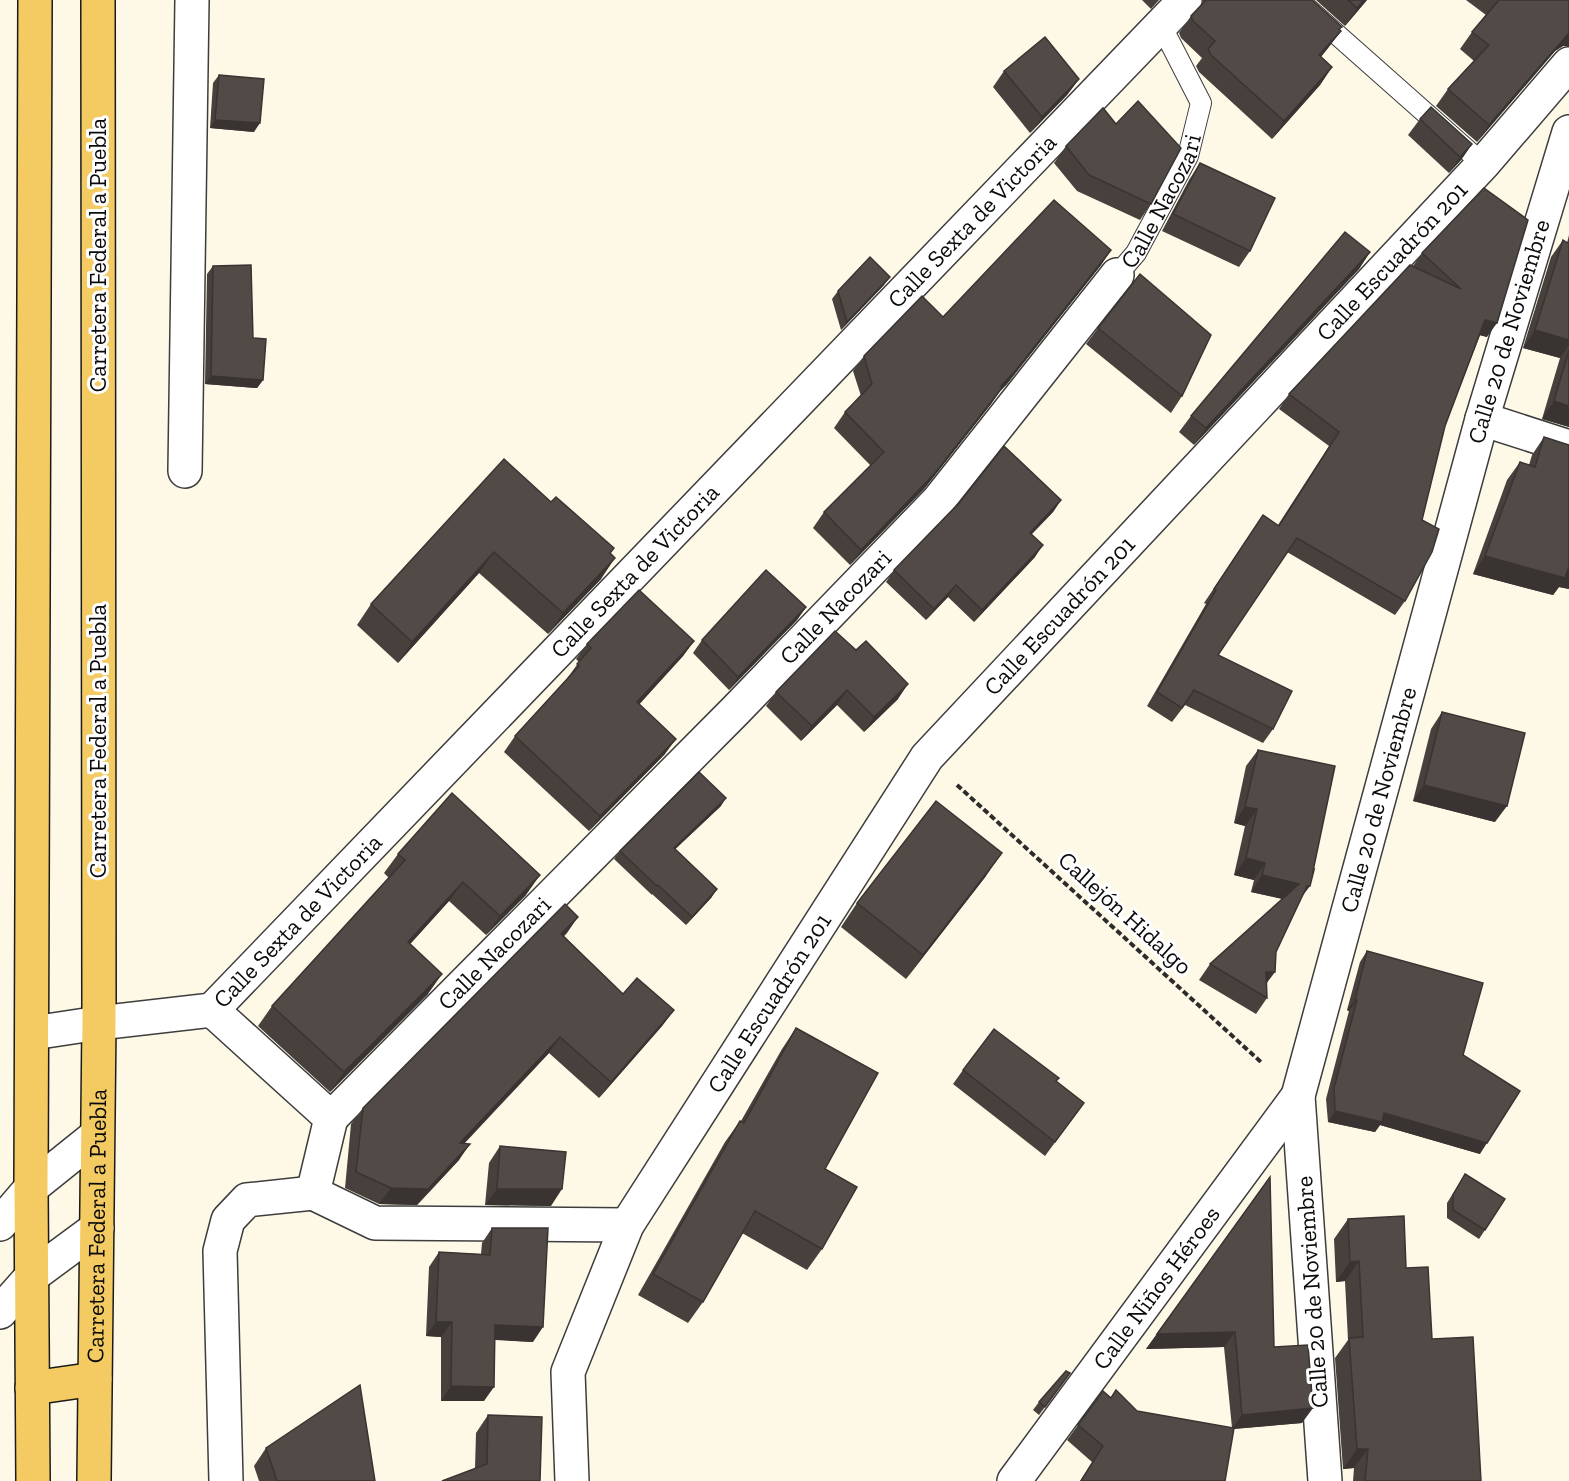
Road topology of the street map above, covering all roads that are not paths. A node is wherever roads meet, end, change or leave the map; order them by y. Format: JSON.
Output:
{"nodes":[{"id":1,"x":35,"y":0,"type":"edge"},
{"id":2,"x":98,"y":0,"type":"edge"},
{"id":3,"x":192,"y":0,"type":"edge"},
{"id":4,"x":1185,"y":0,"type":"edge"},
{"id":5,"x":1298,"y":0,"type":"edge"},
{"id":6,"x":1161,"y":24,"type":"junction"},
{"id":7,"x":1569,"y":64,"type":"edge"},
{"id":8,"x":1569,"y":132,"type":"edge"},
{"id":9,"x":1483,"y":164,"type":"junction"},
{"id":10,"x":1117,"y":275,"type":"joint"},
{"id":11,"x":1482,"y":419,"type":"junction"},
{"id":12,"x":1569,"y":447,"type":"edge"},
{"id":13,"x":185,"y":471,"type":"dead end"},
{"id":14,"x":212,"y":1010,"type":"junction"},
{"id":15,"x":99,"y":1023,"type":"junction"},
{"id":16,"x":33,"y":1033,"type":"junction"},
{"id":17,"x":1298,"y":1096,"type":"junction"},
{"id":18,"x":332,"y":1118,"type":"junction"},
{"id":19,"x":97,"y":1136,"type":"junction"},
{"id":20,"x":31,"y":1188,"type":"junction"},
{"id":21,"x":313,"y":1193,"type":"junction"},
{"id":22,"x":0,"y":1224,"type":"edge"},
{"id":23,"x":627,"y":1226,"type":"junction"},
{"id":24,"x":97,"y":1228,"type":"junction"},
{"id":25,"x":32,"y":1276,"type":"junction"},
{"id":26,"x":0,"y":1312,"type":"edge"},
{"id":27,"x":95,"y":1378,"type":"junction"},
{"id":28,"x":32,"y":1388,"type":"junction"},
{"id":29,"x":33,"y":1481,"type":"edge"},
{"id":30,"x":94,"y":1481,"type":"edge"},
{"id":31,"x":226,"y":1481,"type":"edge"},
{"id":32,"x":572,"y":1481,"type":"edge"},
{"id":33,"x":1014,"y":1481,"type":"edge"},
{"id":34,"x":1325,"y":1481,"type":"edge"}],
"edges":[{"from":1,"to":16,"type":"main road"},
{"from":2,"to":15,"type":"main road","name":"Carretera Federal a Puebla"},
{"from":3,"to":13,"type":"street"},
{"from":4,"to":6,"type":"street","name":"Calle Sexta de Victoria"},
{"from":5,"to":9,"type":"lane"},
{"from":6,"to":10,"type":"lane","name":"Calle Nacozari"},
{"from":6,"to":14,"type":"street","name":"Calle Sexta de Victoria"},
{"from":7,"to":9,"type":"street","name":"Calle Escuadrón 201"},
{"from":8,"to":11,"type":"street","name":"Calle 20 de Noviembre"},
{"from":9,"to":23,"type":"street","name":"Calle Escuadrón 201"},
{"from":10,"to":18,"type":"street","name":"Calle Nacozari"},
{"from":11,"to":12,"type":"street"},
{"from":11,"to":17,"type":"street","name":"Calle 20 de Noviembre"},
{"from":14,"to":15,"type":"street","name":"Calle Sexta de Victoria"},
{"from":14,"to":18,"type":"street"},
{"from":15,"to":16,"type":"street","name":"Calle Sexta de Victoria"},
{"from":15,"to":19,"type":"main road","name":"Carretera Federal a Puebla"},
{"from":16,"to":20,"type":"main road"},
{"from":17,"to":33,"type":"street","name":"Calle Niños Héroes"},
{"from":17,"to":34,"type":"street","name":"Calle 20 de Noviembre"},
{"from":18,"to":21,"type":"street"},
{"from":19,"to":20,"type":"street"},
{"from":19,"to":24,"type":"main road","name":"Carretera Federal a Puebla"},
{"from":20,"to":22,"type":"street"},
{"from":20,"to":25,"type":"main road"},
{"from":21,"to":23,"type":"street"},
{"from":21,"to":31,"type":"street"},
{"from":23,"to":32,"type":"street","name":"Calle Escuadrón 201"},
{"from":24,"to":25,"type":"street"},
{"from":24,"to":27,"type":"main road","name":"Carretera Federal a Puebla"},
{"from":25,"to":26,"type":"street"},
{"from":25,"to":28,"type":"main road"},
{"from":27,"to":28,"type":"main road"},
{"from":27,"to":30,"type":"main road","name":"Carretera Federal a Puebla"},
{"from":28,"to":29,"type":"main road"}]}
